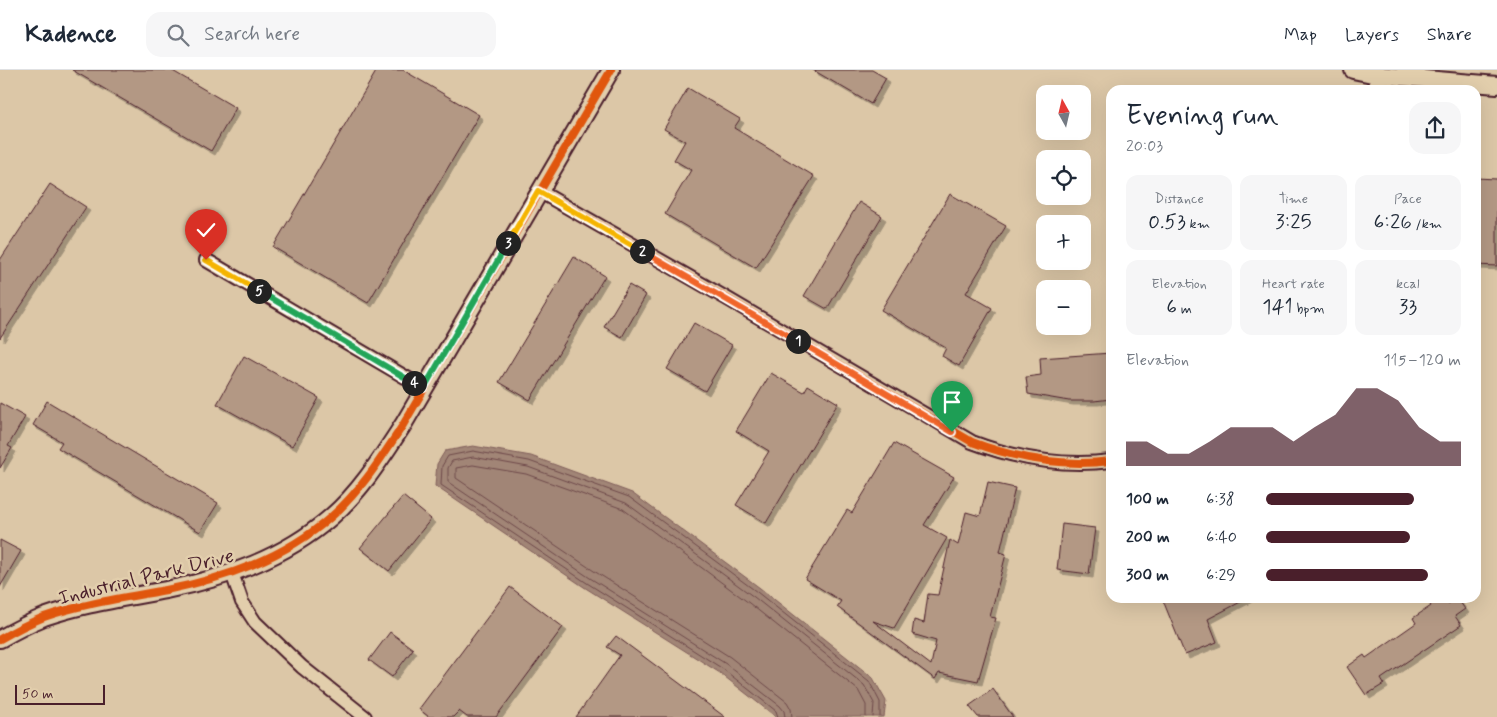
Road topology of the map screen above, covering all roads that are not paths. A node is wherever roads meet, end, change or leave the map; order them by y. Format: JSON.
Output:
{"nodes":[{"id":1,"x":611,"y":70,"type":"edge"},
{"id":2,"x":1353,"y":70,"type":"edge"},
{"id":3,"x":1377,"y":78,"type":"edge"},
{"id":4,"x":1497,"y":86,"type":"edge"},
{"id":5,"x":538,"y":191,"type":"junction"},
{"id":6,"x":206,"y":260,"type":"dead end"},
{"id":7,"x":424,"y":388,"type":"junction"},
{"id":8,"x":1106,"y":461,"type":"edge"},
{"id":9,"x":232,"y":573,"type":"junction"},
{"id":10,"x":0,"y":639,"type":"edge"},
{"id":11,"x":365,"y":717,"type":"edge"}],
"edges":[{"from":1,"to":5,"type":"street","name":"Industrial Park Drive"},
{"from":2,"to":3,"type":"street"},
{"from":3,"to":4,"type":"street"},
{"from":5,"to":7,"type":"street","name":"Industrial Park Drive"},
{"from":5,"to":8,"type":"street"},
{"from":6,"to":7,"type":"street"},
{"from":7,"to":9,"type":"street","name":"Industrial Park Drive"},
{"from":9,"to":10,"type":"street","name":"Industrial Park Drive"},
{"from":9,"to":11,"type":"street"}]}
